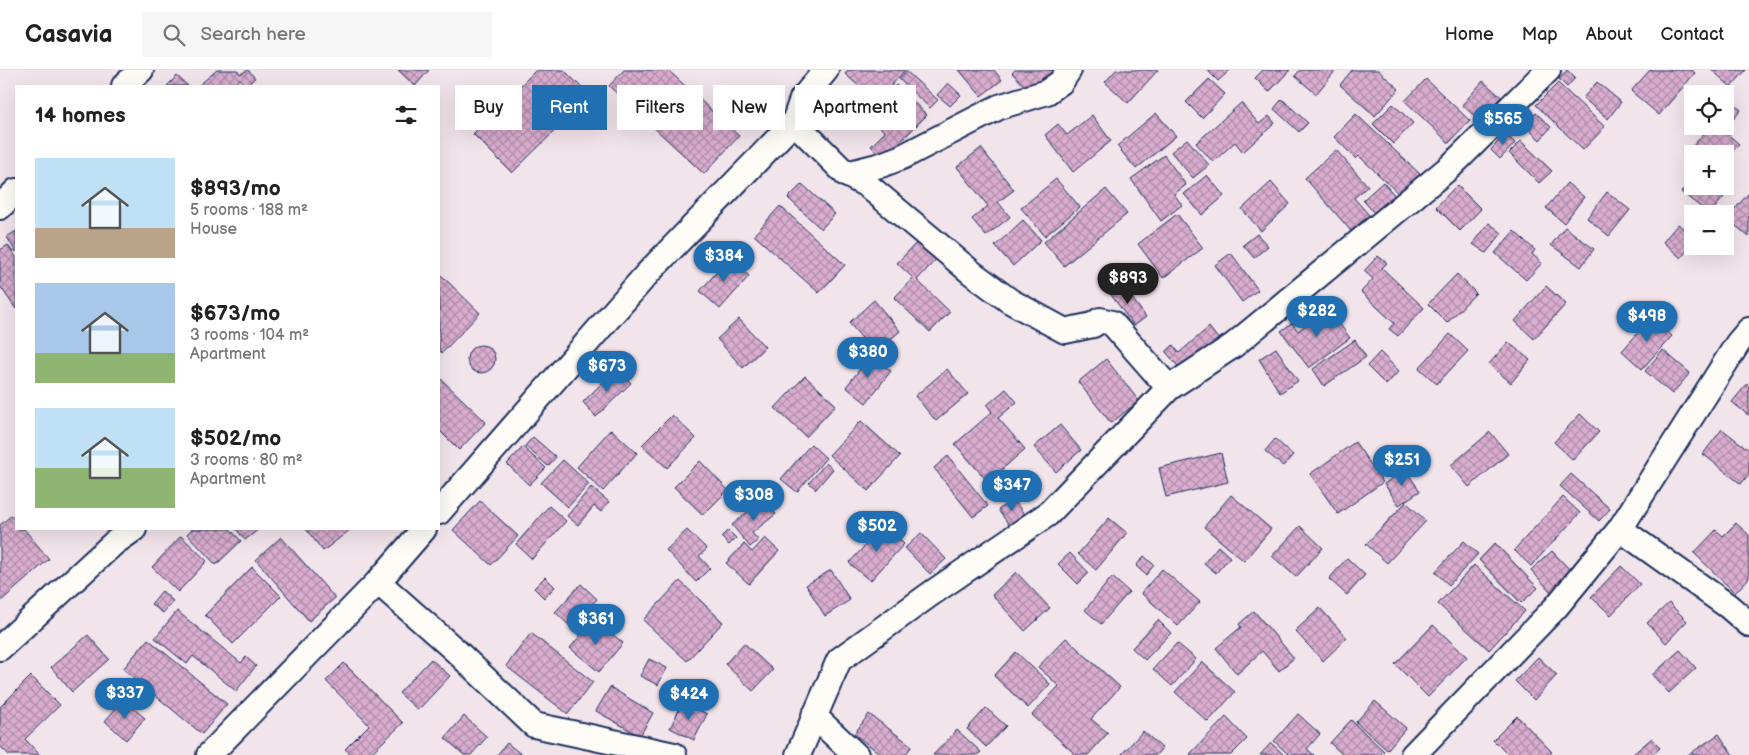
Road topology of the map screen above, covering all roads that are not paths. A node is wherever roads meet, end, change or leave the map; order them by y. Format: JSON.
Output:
{"nodes":[{"id":1,"x":140,"y":70,"type":"edge"},
{"id":2,"x":826,"y":70,"type":"edge"},
{"id":3,"x":1068,"y":70,"type":"edge"},
{"id":4,"x":1548,"y":70,"type":"edge"},
{"id":5,"x":125,"y":85,"type":"edge"},
{"id":6,"x":794,"y":122,"type":"junction"},
{"id":7,"x":846,"y":174,"type":"junction"},
{"id":8,"x":15,"y":192,"type":"edge"},
{"id":9,"x":0,"y":207,"type":"edge"},
{"id":10,"x":1749,"y":330,"type":"edge"},
{"id":11,"x":1169,"y":388,"type":"junction"},
{"id":12,"x":440,"y":511,"type":"edge"},
{"id":13,"x":1620,"y":529,"type":"junction"},
{"id":14,"x":133,"y":530,"type":"edge"},
{"id":15,"x":423,"y":530,"type":"edge"},
{"id":16,"x":378,"y":582,"type":"junction"},
{"id":17,"x":1749,"y":624,"type":"edge"},
{"id":18,"x":0,"y":648,"type":"edge"},
{"id":19,"x":814,"y":716,"type":"junction"},
{"id":20,"x":208,"y":755,"type":"edge"},
{"id":21,"x":674,"y":755,"type":"edge"},
{"id":22,"x":798,"y":755,"type":"edge"},
{"id":23,"x":856,"y":755,"type":"edge"},
{"id":24,"x":1413,"y":755,"type":"edge"}],
"edges":[{"from":1,"to":5,"type":"street"},
{"from":2,"to":6,"type":"street"},
{"from":3,"to":7,"type":"street"},
{"from":4,"to":11,"type":"street"},
{"from":6,"to":7,"type":"street"},
{"from":6,"to":12,"type":"street"},
{"from":7,"to":11,"type":"street"},
{"from":8,"to":9,"type":"street"},
{"from":10,"to":13,"type":"street"},
{"from":11,"to":19,"type":"street"},
{"from":13,"to":17,"type":"street"},
{"from":13,"to":24,"type":"street"},
{"from":14,"to":18,"type":"street"},
{"from":15,"to":16,"type":"street"},
{"from":16,"to":20,"type":"street"},
{"from":16,"to":21,"type":"street"},
{"from":19,"to":22,"type":"street"},
{"from":19,"to":23,"type":"street"}]}
